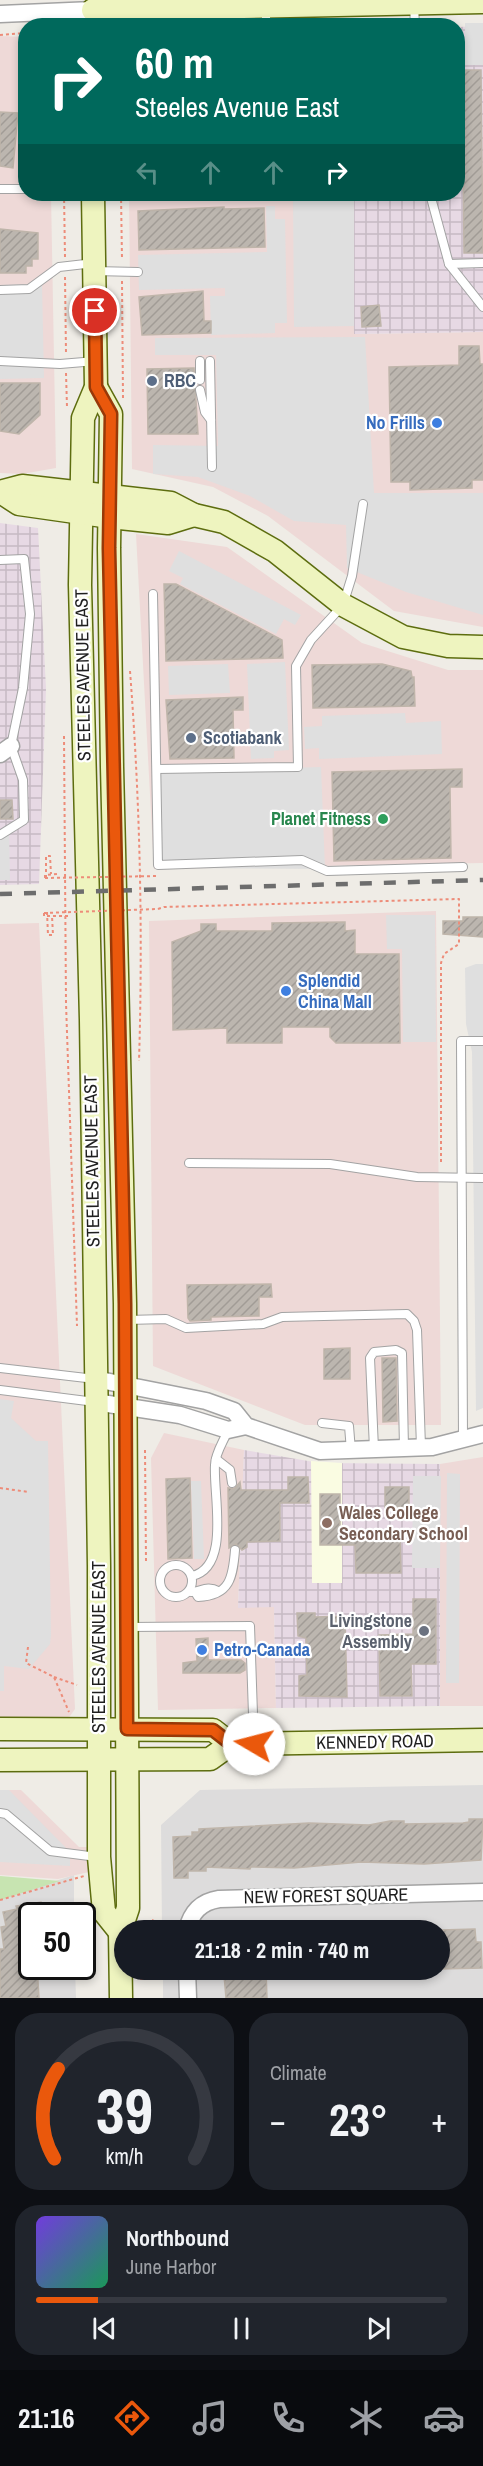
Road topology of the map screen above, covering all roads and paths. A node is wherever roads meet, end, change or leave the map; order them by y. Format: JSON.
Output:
{"nodes":[{"id":1,"x":483,"y":2,"type":"edge"},
{"id":2,"x":414,"y":3,"type":"junction"},
{"id":3,"x":0,"y":14,"type":"edge"},
{"id":4,"x":92,"y":15,"type":"edge"},
{"id":5,"x":266,"y":16,"type":"edge"},
{"id":6,"x":415,"y":18,"type":"edge"},
{"id":7,"x":18,"y":34,"type":"edge"},
{"id":8,"x":0,"y":35,"type":"edge"},
{"id":9,"x":0,"y":189,"type":"edge"},
{"id":10,"x":18,"y":189,"type":"edge"},
{"id":11,"x":93,"y":201,"type":"edge"},
{"id":12,"x":432,"y":201,"type":"edge"},
{"id":13,"x":483,"y":263,"type":"edge"},
{"id":14,"x":449,"y":264,"type":"junction"},
{"id":15,"x":94,"y":267,"type":"junction"},
{"id":16,"x":138,"y":273,"type":"dead end"},
{"id":17,"x":0,"y":290,"type":"edge"},
{"id":18,"x":483,"y":307,"type":"edge"},
{"id":19,"x":0,"y":361,"type":"edge"},
{"id":20,"x":96,"y":361,"type":"junction"},
{"id":21,"x":96,"y":387,"type":"junction"},
{"id":22,"x":211,"y":420,"type":"junction"},
{"id":23,"x":212,"y":467,"type":"dead end"},
{"id":24,"x":1,"y":492,"type":"edge"},
{"id":25,"x":82,"y":502,"type":"junction"},
{"id":26,"x":363,"y":504,"type":"dead end"},
{"id":27,"x":110,"y":506,"type":"junction"},
{"id":28,"x":0,"y":560,"type":"edge"},
{"id":29,"x":153,"y":594,"type":"dead end"},
{"id":30,"x":343,"y":605,"type":"junction"},
{"id":31,"x":483,"y":647,"type":"edge"},
{"id":32,"x":5,"y":750,"type":"edge"},
{"id":33,"x":157,"y":769,"type":"junction"},
{"id":34,"x":0,"y":835,"type":"edge"},
{"id":35,"x":463,"y":867,"type":"dead end"},
{"id":36,"x":51,"y":874,"type":"junction"},
{"id":37,"x":57,"y":874,"type":"dead end"},
{"id":38,"x":158,"y":876,"type":"dead end"},
{"id":39,"x":46,"y":878,"type":"junction"},
{"id":40,"x":73,"y":905,"type":"dead end"},
{"id":41,"x":46,"y":913,"type":"junction"},
{"id":42,"x":52,"y":916,"type":"junction"},
{"id":43,"x":483,"y":1041,"type":"edge"},
{"id":44,"x":189,"y":1163,"type":"dead end"},
{"id":45,"x":441,"y":1177,"type":"junction"},
{"id":46,"x":462,"y":1177,"type":"junction"},
{"id":47,"x":483,"y":1178,"type":"edge"},
{"id":48,"x":125,"y":1320,"type":"junction"},
{"id":49,"x":0,"y":1368,"type":"edge"},
{"id":50,"x":95,"y":1378,"type":"junction"},
{"id":51,"x":126,"y":1385,"type":"junction"},
{"id":52,"x":0,"y":1390,"type":"edge"},
{"id":53,"x":95,"y":1402,"type":"junction"},
{"id":54,"x":126,"y":1408,"type":"junction"},
{"id":55,"x":322,"y":1423,"type":"dead end"},
{"id":56,"x":246,"y":1425,"type":"junction"},
{"id":57,"x":228,"y":1430,"type":"junction"},
{"id":58,"x":483,"y":1434,"type":"edge"},
{"id":59,"x":463,"y":1439,"type":"junction"},
{"id":60,"x":421,"y":1447,"type":"junction"},
{"id":61,"x":404,"y":1448,"type":"junction"},
{"id":62,"x":374,"y":1449,"type":"junction"},
{"id":63,"x":351,"y":1451,"type":"junction"},
{"id":64,"x":216,"y":1458,"type":"junction"},
{"id":65,"x":232,"y":1483,"type":"dead end"},
{"id":66,"x":0,"y":1488,"type":"edge"},
{"id":67,"x":29,"y":1492,"type":"dead end"},
{"id":68,"x":235,"y":1550,"type":"dead end"},
{"id":69,"x":192,"y":1576,"type":"junction"},
{"id":70,"x":192,"y":1592,"type":"junction"},
{"id":71,"x":128,"y":1627,"type":"junction"},
{"id":72,"x":28,"y":1647,"type":"dead end"},
{"id":73,"x":54,"y":1677,"type":"junction"},
{"id":74,"x":77,"y":1685,"type":"dead end"},
{"id":75,"x":69,"y":1712,"type":"dead end"},
{"id":76,"x":0,"y":1729,"type":"edge"},
{"id":77,"x":127,"y":1729,"type":"junction"},
{"id":78,"x":99,"y":1730,"type":"junction"},
{"id":79,"x":483,"y":1740,"type":"edge"},
{"id":80,"x":231,"y":1744,"type":"junction"},
{"id":81,"x":254,"y":1744,"type":"junction"},
{"id":82,"x":0,"y":1760,"type":"edge"},
{"id":83,"x":99,"y":1761,"type":"junction"},
{"id":84,"x":127,"y":1761,"type":"junction"},
{"id":85,"x":0,"y":1813,"type":"edge"},
{"id":86,"x":93,"y":1866,"type":"junction"},
{"id":87,"x":483,"y":1892,"type":"edge"},
{"id":88,"x":0,"y":1900,"type":"edge"},
{"id":89,"x":124,"y":1920,"type":"edge"},
{"id":90,"x":191,"y":1920,"type":"edge"},
{"id":91,"x":114,"y":1924,"type":"edge"},
{"id":92,"x":121,"y":1980,"type":"edge"},
{"id":93,"x":188,"y":1980,"type":"edge"},
{"id":94,"x":121,"y":1998,"type":"edge"},
{"id":95,"x":188,"y":1998,"type":"edge"}],
"edges":[{"from":1,"to":2,"type":"main road"},
{"from":2,"to":5,"type":"main road"},
{"from":2,"to":6,"type":"lane"},
{"from":3,"to":4,"type":"street"},
{"from":4,"to":5,"type":"main road"},
{"from":7,"to":8,"type":"path"},
{"from":9,"to":10,"type":"lane"},
{"from":11,"to":15,"type":"main road","name":"STEELES AVENUE EAST"},
{"from":12,"to":14,"type":"lane"},
{"from":13,"to":14,"type":"lane"},
{"from":14,"to":18,"type":"lane"},
{"from":15,"to":16,"type":"lane"},
{"from":15,"to":17,"type":"lane"},
{"from":15,"to":20,"type":"main road","name":"STEELES AVENUE EAST"},
{"from":19,"to":20,"type":"lane"},
{"from":20,"to":21,"type":"main road","name":"STEELES AVENUE EAST"},
{"from":21,"to":25,"type":"main road","name":"STEELES AVENUE EAST"},
{"from":21,"to":27,"type":"main road","name":"STEELES AVENUE EAST"},
{"from":22,"to":22,"type":"lane"},
{"from":22,"to":23,"type":"lane"},
{"from":24,"to":25,"type":"main road"},
{"from":25,"to":27,"type":"main road"},
{"from":25,"to":50,"type":"main road","name":"STEELES AVENUE EAST"},
{"from":26,"to":30,"type":"lane"},
{"from":27,"to":30,"type":"main road"},
{"from":27,"to":48,"type":"main road","name":"STEELES AVENUE EAST"},
{"from":28,"to":32,"type":"lane"},
{"from":29,"to":33,"type":"lane"},
{"from":30,"to":31,"type":"main road"},
{"from":30,"to":33,"type":"lane"},
{"from":32,"to":34,"type":"lane"},
{"from":33,"to":35,"type":"lane"},
{"from":36,"to":37,"type":"path"},
{"from":36,"to":39,"type":"path"},
{"from":36,"to":39,"type":"path"},
{"from":38,"to":39,"type":"path","bridge":true},
{"from":40,"to":42,"type":"path"},
{"from":41,"to":42,"type":"path"},
{"from":41,"to":42,"type":"path"},
{"from":41,"to":45,"type":"path","bridge":true},
{"from":43,"to":46,"type":"lane"},
{"from":44,"to":45,"type":"lane"},
{"from":45,"to":46,"type":"lane"},
{"from":46,"to":47,"type":"lane"},
{"from":46,"to":59,"type":"lane"},
{"from":48,"to":51,"type":"main road","name":"STEELES AVENUE EAST"},
{"from":48,"to":60,"type":"lane"},
{"from":49,"to":50,"type":"lane"},
{"from":50,"to":51,"type":"street"},
{"from":50,"to":53,"type":"main road","name":"STEELES AVENUE EAST"},
{"from":51,"to":54,"type":"main road","name":"STEELES AVENUE EAST"},
{"from":51,"to":56,"type":"street"},
{"from":52,"to":53,"type":"lane"},
{"from":53,"to":54,"type":"street"},
{"from":53,"to":78,"type":"main road","name":"STEELES AVENUE EAST"},
{"from":54,"to":57,"type":"street"},
{"from":54,"to":71,"type":"main road","name":"STEELES AVENUE EAST"},
{"from":55,"to":63,"type":"lane"},
{"from":56,"to":57,"type":"street"},
{"from":56,"to":63,"type":"street"},
{"from":57,"to":64,"type":"lane"},
{"from":58,"to":59,"type":"street"},
{"from":59,"to":60,"type":"street"},
{"from":60,"to":61,"type":"street"},
{"from":61,"to":62,"type":"street"},
{"from":61,"to":62,"type":"lane"},
{"from":62,"to":63,"type":"street"},
{"from":64,"to":65,"type":"lane"},
{"from":64,"to":69,"type":"lane"},
{"from":66,"to":67,"type":"path"},
{"from":68,"to":70,"type":"lane"},
{"from":69,"to":70,"type":"lane"},
{"from":69,"to":70,"type":"lane"},
{"from":71,"to":77,"type":"main road","name":"STEELES AVENUE EAST"},
{"from":71,"to":81,"type":"lane"},
{"from":72,"to":73,"type":"path"},
{"from":73,"to":74,"type":"path"},
{"from":73,"to":75,"type":"path"},
{"from":76,"to":78,"type":"main road","name":"KENNEDY ROAD"},
{"from":77,"to":78,"type":"main road","name":"KENNEDY ROAD"},
{"from":77,"to":80,"type":"main road","name":"KENNEDY ROAD"},
{"from":77,"to":84,"type":"main road","name":"STEELES AVENUE EAST"},
{"from":78,"to":83,"type":"main road","name":"STEELES AVENUE EAST"},
{"from":79,"to":81,"type":"main road","name":"KENNEDY ROAD"},
{"from":80,"to":81,"type":"main road","name":"KENNEDY ROAD"},
{"from":80,"to":84,"type":"main road"},
{"from":82,"to":83,"type":"main road"},
{"from":83,"to":84,"type":"main road"},
{"from":83,"to":86,"type":"main road","name":"STEELES AVENUE EAST"},
{"from":84,"to":89,"type":"main road","name":"STEELES AVENUE EAST"},
{"from":85,"to":86,"type":"lane"},
{"from":86,"to":88,"type":"path"},
{"from":86,"to":91,"type":"main road","name":"STEELES AVENUE EAST"},
{"from":87,"to":90,"type":"street","name":"NEW FOREST SQUARE"},
{"from":92,"to":94,"type":"main road","name":"STEELES AVENUE EAST"},
{"from":93,"to":95,"type":"street"}]}
